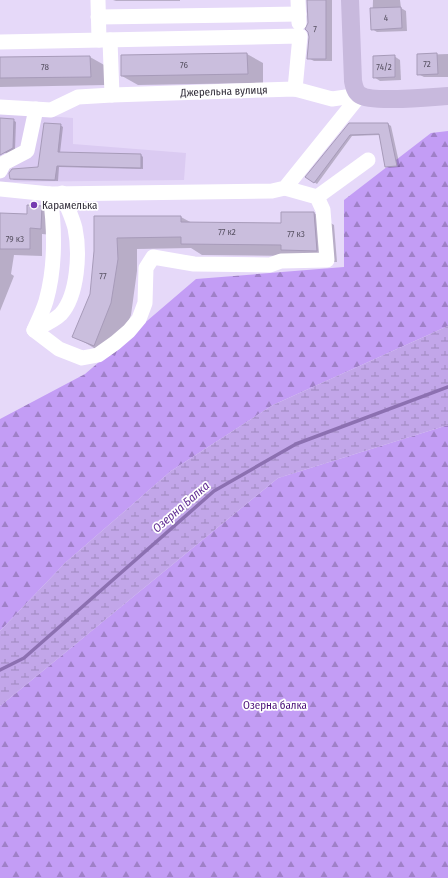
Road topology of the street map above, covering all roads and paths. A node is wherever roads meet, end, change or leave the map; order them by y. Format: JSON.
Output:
{"nodes":[{"id":1,"x":98,"y":0,"type":"edge"},
{"id":2,"x":350,"y":0,"type":"edge"},
{"id":3,"x":298,"y":7,"type":"edge"},
{"id":4,"x":98,"y":16,"type":"junction"},
{"id":5,"x":300,"y":36,"type":"junction"},
{"id":6,"x":104,"y":40,"type":"junction"},
{"id":7,"x":0,"y":42,"type":"edge"},
{"id":8,"x":295,"y":89,"type":"junction"},
{"id":9,"x":112,"y":95,"type":"junction"},
{"id":10,"x":360,"y":95,"type":"junction"},
{"id":11,"x":448,"y":96,"type":"edge"},
{"id":12,"x":0,"y":107,"type":"edge"},
{"id":13,"x":36,"y":109,"type":"junction"},
{"id":14,"x":368,"y":160,"type":"dead end"},
{"id":15,"x":0,"y":171,"type":"edge"},
{"id":16,"x":285,"y":188,"type":"junction"},
{"id":17,"x":0,"y":189,"type":"edge"},
{"id":18,"x":56,"y":193,"type":"junction"},
{"id":19,"x":317,"y":197,"type":"junction"},
{"id":20,"x":34,"y":330,"type":"junction"}],
"edges":[{"from":1,"to":4,"type":"street"},
{"from":2,"to":10,"type":"main road"},
{"from":3,"to":4,"type":"street"},
{"from":3,"to":5,"type":"street"},
{"from":4,"to":6,"type":"street"},
{"from":5,"to":6,"type":"street"},
{"from":5,"to":8,"type":"street"},
{"from":6,"to":7,"type":"street"},
{"from":6,"to":9,"type":"street"},
{"from":8,"to":9,"type":"street","name":"Джерельна вулиця"},
{"from":8,"to":10,"type":"street","name":"Джерельна вулиця"},
{"from":9,"to":13,"type":"street","name":"Джерельна вулиця"},
{"from":10,"to":11,"type":"main road","name":"Джерельна вулиця"},
{"from":10,"to":16,"type":"street"},
{"from":12,"to":13,"type":"street","name":"Джерельна вулиця"},
{"from":13,"to":15,"type":"street"},
{"from":14,"to":19,"type":"street"},
{"from":16,"to":18,"type":"street"},
{"from":16,"to":19,"type":"street"},
{"from":17,"to":18,"type":"street"},
{"from":18,"to":20,"type":"street"},
{"from":18,"to":20,"type":"street"},
{"from":19,"to":20,"type":"street"}]}
